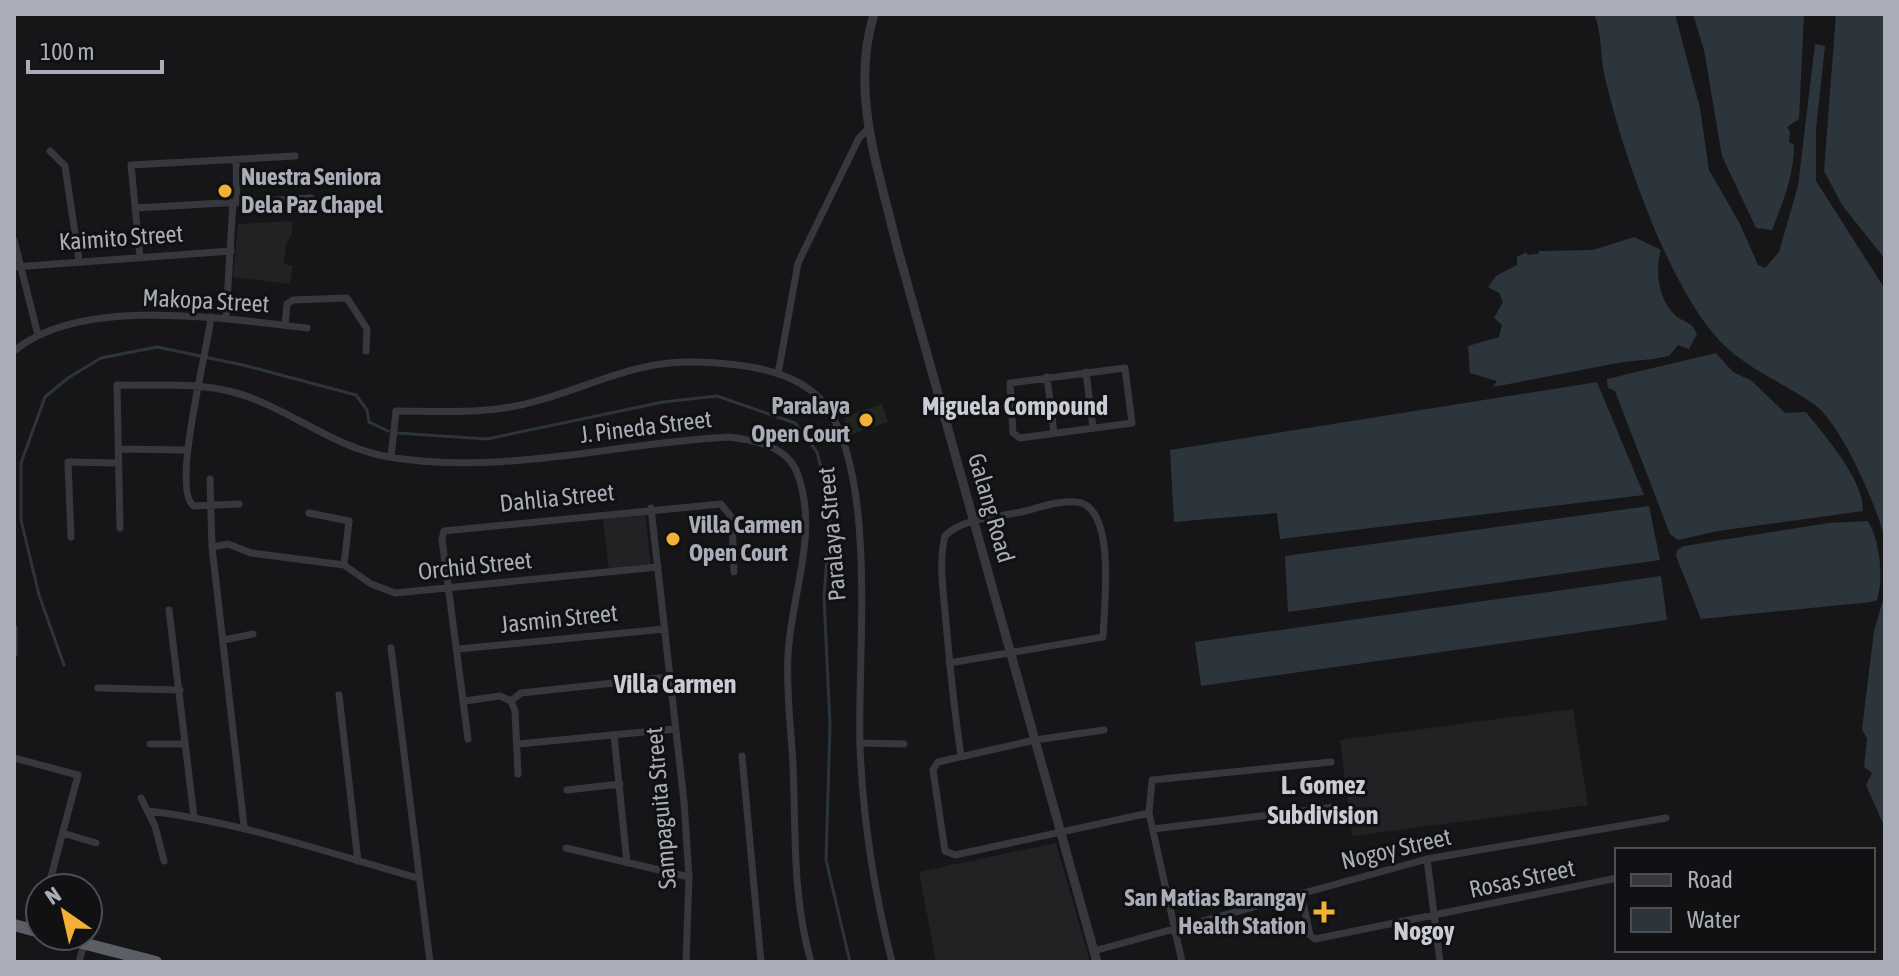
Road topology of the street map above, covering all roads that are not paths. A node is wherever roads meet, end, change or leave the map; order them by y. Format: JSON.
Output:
{"nodes":[{"id":1,"x":874,"y":14,"type":"edge"},
{"id":2,"x":869,"y":128,"type":"junction"},
{"id":3,"x":50,"y":151,"type":"dead end"},
{"id":4,"x":295,"y":156,"type":"dead end"},
{"id":5,"x":236,"y":159,"type":"junction"},
{"id":6,"x":311,"y":198,"type":"dead end"},
{"id":7,"x":235,"y":202,"type":"junction"},
{"id":8,"x":135,"y":208,"type":"junction"},
{"id":9,"x":14,"y":240,"type":"edge"},
{"id":10,"x":231,"y":251,"type":"junction"},
{"id":11,"x":140,"y":257,"type":"junction"},
{"id":12,"x":79,"y":260,"type":"junction"},
{"id":13,"x":17,"y":266,"type":"edge"},
{"id":14,"x":211,"y":317,"type":"junction"},
{"id":15,"x":226,"y":319,"type":"junction"},
{"id":16,"x":285,"y":325,"type":"junction"},
{"id":17,"x":307,"y":328,"type":"dead end"},
{"id":18,"x":38,"y":335,"type":"junction"},
{"id":19,"x":14,"y":351,"type":"edge"},
{"id":20,"x":366,"y":351,"type":"dead end"},
{"id":21,"x":1086,"y":372,"type":"junction"},
{"id":22,"x":778,"y":374,"type":"junction"},
{"id":23,"x":1047,"y":377,"type":"junction"},
{"id":24,"x":200,"y":386,"type":"junction"},
{"id":25,"x":1010,"y":407,"type":"junction"},
{"id":26,"x":944,"y":416,"type":"junction"},
{"id":27,"x":1093,"y":428,"type":"junction"},
{"id":28,"x":1054,"y":433,"type":"junction"},
{"id":29,"x":119,"y":449,"type":"junction"},
{"id":30,"x":186,"y":450,"type":"junction"},
{"id":31,"x":391,"y":457,"type":"junction"},
{"id":32,"x":119,"y":463,"type":"junction"},
{"id":33,"x":210,"y":479,"type":"dead end"},
{"id":34,"x":239,"y":504,"type":"dead end"},
{"id":35,"x":210,"y":506,"type":"junction"},
{"id":36,"x":651,"y":508,"type":"junction"},
{"id":37,"x":309,"y":513,"type":"dead end"},
{"id":38,"x":975,"y":521,"type":"junction"},
{"id":39,"x":120,"y":528,"type":"dead end"},
{"id":40,"x":71,"y":537,"type":"dead end"},
{"id":41,"x":212,"y":547,"type":"junction"},
{"id":42,"x":344,"y":565,"type":"junction"},
{"id":43,"x":658,"y":567,"type":"junction"},
{"id":44,"x":734,"y":572,"type":"dead end"},
{"id":45,"x":450,"y":589,"type":"junction"},
{"id":46,"x":169,"y":610,"type":"dead end"},
{"id":47,"x":14,"y":628,"type":"edge"},
{"id":48,"x":665,"y":629,"type":"junction"},
{"id":49,"x":253,"y":634,"type":"dead end"},
{"id":50,"x":224,"y":640,"type":"junction"},
{"id":51,"x":391,"y":648,"type":"dead end"},
{"id":52,"x":458,"y":649,"type":"junction"},
{"id":53,"x":1011,"y":653,"type":"junction"},
{"id":54,"x":14,"y":654,"type":"edge"},
{"id":55,"x":949,"y":663,"type":"junction"},
{"id":56,"x":669,"y":677,"type":"junction"},
{"id":57,"x":98,"y":688,"type":"dead end"},
{"id":58,"x":180,"y":690,"type":"junction"},
{"id":59,"x":339,"y":695,"type":"dead end"},
{"id":60,"x":465,"y":701,"type":"junction"},
{"id":61,"x":511,"y":701,"type":"junction"},
{"id":62,"x":675,"y":729,"type":"junction"},
{"id":63,"x":1104,"y":730,"type":"dead end"},
{"id":64,"x":614,"y":735,"type":"junction"},
{"id":65,"x":468,"y":739,"type":"dead end"},
{"id":66,"x":1035,"y":740,"type":"junction"},
{"id":67,"x":860,"y":743,"type":"junction"},
{"id":68,"x":150,"y":744,"type":"dead end"},
{"id":69,"x":185,"y":744,"type":"junction"},
{"id":70,"x":518,"y":744,"type":"junction"},
{"id":71,"x":904,"y":744,"type":"dead end"},
{"id":72,"x":961,"y":755,"type":"junction"},
{"id":73,"x":742,"y":756,"type":"dead end"},
{"id":74,"x":14,"y":758,"type":"edge"},
{"id":75,"x":1331,"y":762,"type":"dead end"},
{"id":76,"x":518,"y":774,"type":"dead end"},
{"id":77,"x":620,"y":784,"type":"junction"},
{"id":78,"x":567,"y":790,"type":"dead end"},
{"id":79,"x":141,"y":798,"type":"dead end"},
{"id":80,"x":1335,"y":807,"type":"dead end"},
{"id":81,"x":149,"y":811,"type":"junction"},
{"id":82,"x":1149,"y":813,"type":"junction"},
{"id":83,"x":194,"y":817,"type":"junction"},
{"id":84,"x":1666,"y":818,"type":"dead end"},
{"id":85,"x":244,"y":826,"type":"junction"},
{"id":86,"x":1153,"y":829,"type":"junction"},
{"id":87,"x":63,"y":833,"type":"junction"},
{"id":88,"x":1061,"y":833,"type":"junction"},
{"id":89,"x":96,"y":843,"type":"dead end"},
{"id":90,"x":566,"y":848,"type":"dead end"},
{"id":91,"x":1427,"y":859,"type":"junction"},
{"id":92,"x":164,"y":861,"type":"dead end"},
{"id":93,"x":358,"y":861,"type":"junction"},
{"id":94,"x":627,"y":863,"type":"junction"},
{"id":95,"x":52,"y":872,"type":"edge"},
{"id":96,"x":689,"y":877,"type":"junction"},
{"id":97,"x":418,"y":878,"type":"junction"},
{"id":98,"x":1615,"y":878,"type":"edge"},
{"id":99,"x":1301,"y":893,"type":"junction"},
{"id":100,"x":1434,"y":918,"type":"junction"},
{"id":101,"x":1173,"y":927,"type":"junction"},
{"id":102,"x":104,"y":949,"type":"edge"},
{"id":103,"x":1094,"y":951,"type":"junction"},
{"id":104,"x":156,"y":962,"type":"edge"},
{"id":105,"x":430,"y":962,"type":"edge"},
{"id":106,"x":686,"y":962,"type":"edge"},
{"id":107,"x":761,"y":962,"type":"edge"},
{"id":108,"x":811,"y":962,"type":"edge"},
{"id":109,"x":892,"y":962,"type":"edge"},
{"id":110,"x":1097,"y":962,"type":"edge"},
{"id":111,"x":1182,"y":962,"type":"edge"},
{"id":112,"x":1440,"y":962,"type":"edge"}],
"edges":[{"from":1,"to":2,"type":"street","name":"Galang Road"},
{"from":2,"to":22,"type":"street"},
{"from":2,"to":26,"type":"street","name":"Galang Road"},
{"from":3,"to":12,"type":"street"},
{"from":4,"to":5,"type":"street"},
{"from":5,"to":7,"type":"street"},
{"from":5,"to":8,"type":"street"},
{"from":6,"to":7,"type":"street"},
{"from":7,"to":8,"type":"street"},
{"from":7,"to":10,"type":"street"},
{"from":8,"to":11,"type":"street"},
{"from":9,"to":13,"type":"street"},
{"from":10,"to":11,"type":"street","name":"Kaimito Street"},
{"from":10,"to":15,"type":"street"},
{"from":11,"to":12,"type":"street","name":"Kaimito Street"},
{"from":12,"to":13,"type":"street","name":"Kaimito Street"},
{"from":13,"to":18,"type":"street"},
{"from":14,"to":15,"type":"street","name":"Makopa Street"},
{"from":14,"to":18,"type":"street","name":"Makopa Street"},
{"from":14,"to":24,"type":"street"},
{"from":15,"to":16,"type":"street","name":"Makopa Street"},
{"from":16,"to":17,"type":"street","name":"Makopa Street"},
{"from":16,"to":20,"type":"street"},
{"from":18,"to":19,"type":"street","name":"Makopa Street"},
{"from":21,"to":23,"type":"street"},
{"from":21,"to":27,"type":"street"},
{"from":21,"to":27,"type":"street"},
{"from":22,"to":31,"type":"street","name":"Paralaya Street"},
{"from":22,"to":67,"type":"street","name":"Paralaya Street"},
{"from":23,"to":25,"type":"street"},
{"from":23,"to":28,"type":"street"},
{"from":24,"to":29,"type":"street","name":"J. Pineda Street"},
{"from":24,"to":30,"type":"street"},
{"from":24,"to":31,"type":"street","name":"J. Pineda Street"},
{"from":25,"to":26,"type":"street"},
{"from":25,"to":28,"type":"street"},
{"from":26,"to":38,"type":"street","name":"Galang Road"},
{"from":27,"to":28,"type":"street"},
{"from":29,"to":30,"type":"street"},
{"from":29,"to":32,"type":"street"},
{"from":30,"to":35,"type":"street"},
{"from":31,"to":108,"type":"street","name":"J. Pineda Street"},
{"from":32,"to":39,"type":"street"},
{"from":32,"to":40,"type":"street"},
{"from":33,"to":35,"type":"street"},
{"from":34,"to":35,"type":"street"},
{"from":35,"to":41,"type":"street"},
{"from":36,"to":43,"type":"street","name":"Sampaguita Street"},
{"from":36,"to":44,"type":"street","name":"Dahlia Street"},
{"from":36,"to":45,"type":"street","name":"Dahlia Street"},
{"from":37,"to":42,"type":"street"},
{"from":38,"to":53,"type":"street","name":"Galang Road"},
{"from":38,"to":53,"type":"street"},
{"from":38,"to":55,"type":"street"},
{"from":41,"to":42,"type":"street","name":"Orchid Street"},
{"from":41,"to":50,"type":"street"},
{"from":42,"to":45,"type":"street","name":"Orchid Street"},
{"from":43,"to":45,"type":"street","name":"Orchid Street"},
{"from":43,"to":48,"type":"street","name":"Sampaguita Street"},
{"from":45,"to":52,"type":"street","name":"Dahlia Street"},
{"from":46,"to":58,"type":"street"},
{"from":47,"to":54,"type":"street"},
{"from":48,"to":52,"type":"street","name":"Jasmin Street"},
{"from":48,"to":56,"type":"street","name":"Sampaguita Street"},
{"from":49,"to":50,"type":"street"},
{"from":50,"to":85,"type":"street"},
{"from":51,"to":97,"type":"street"},
{"from":52,"to":60,"type":"street","name":"Dahlia Street"},
{"from":53,"to":55,"type":"street"},
{"from":53,"to":66,"type":"street","name":"Galang Road"},
{"from":55,"to":72,"type":"street"},
{"from":56,"to":61,"type":"street"},
{"from":56,"to":62,"type":"street","name":"Sampaguita Street"},
{"from":57,"to":58,"type":"street"},
{"from":58,"to":69,"type":"street"},
{"from":59,"to":93,"type":"street"},
{"from":60,"to":61,"type":"street"},
{"from":60,"to":65,"type":"street","name":"Dahlia Street"},
{"from":61,"to":70,"type":"street"},
{"from":62,"to":64,"type":"street"},
{"from":62,"to":96,"type":"street","name":"Sampaguita Street"},
{"from":63,"to":66,"type":"street"},
{"from":64,"to":70,"type":"street"},
{"from":64,"to":77,"type":"street"},
{"from":66,"to":72,"type":"street"},
{"from":66,"to":88,"type":"street","name":"Galang Road"},
{"from":67,"to":71,"type":"street"},
{"from":67,"to":109,"type":"street","name":"Paralaya Street"},
{"from":68,"to":69,"type":"street"},
{"from":69,"to":83,"type":"street"},
{"from":70,"to":76,"type":"street"},
{"from":72,"to":88,"type":"street"},
{"from":73,"to":107,"type":"street"},
{"from":74,"to":87,"type":"street"},
{"from":75,"to":82,"type":"street"},
{"from":77,"to":78,"type":"street"},
{"from":77,"to":94,"type":"street"},
{"from":79,"to":81,"type":"street"},
{"from":80,"to":86,"type":"street"},
{"from":81,"to":83,"type":"street"},
{"from":81,"to":92,"type":"street"},
{"from":82,"to":86,"type":"street"},
{"from":82,"to":88,"type":"street"},
{"from":83,"to":85,"type":"street"},
{"from":84,"to":91,"type":"street","name":"Nogoy Street"},
{"from":85,"to":93,"type":"street"},
{"from":86,"to":101,"type":"street"},
{"from":87,"to":89,"type":"street"},
{"from":87,"to":95,"type":"street"},
{"from":88,"to":103,"type":"street","name":"Galang Road"},
{"from":90,"to":94,"type":"street"},
{"from":91,"to":99,"type":"street","name":"Nogoy Street"},
{"from":91,"to":100,"type":"street"},
{"from":93,"to":97,"type":"street"},
{"from":94,"to":96,"type":"street"},
{"from":96,"to":106,"type":"street","name":"Sampaguita Street"},
{"from":97,"to":105,"type":"street"},
{"from":98,"to":100,"type":"street","name":"Rosas Street"},
{"from":99,"to":100,"type":"street","name":"Rosas Street"},
{"from":99,"to":101,"type":"street","name":"Nogoy Street"},
{"from":100,"to":112,"type":"street"},
{"from":101,"to":103,"type":"street","name":"Nogoy Street"},
{"from":101,"to":111,"type":"street"},
{"from":102,"to":104,"type":"highway"},
{"from":103,"to":110,"type":"street","name":"Galang Road"}]}
